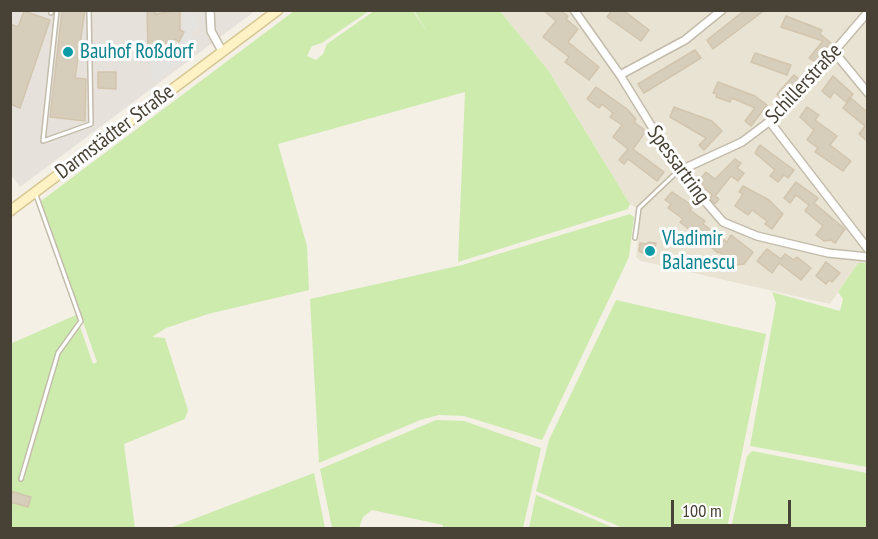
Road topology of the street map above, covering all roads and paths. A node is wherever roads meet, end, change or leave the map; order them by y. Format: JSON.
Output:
{"nodes":[{"id":1,"x":57,"y":10,"type":"edge"},
{"id":2,"x":89,"y":10,"type":"edge"},
{"id":3,"x":210,"y":10,"type":"edge"},
{"id":4,"x":278,"y":10,"type":"edge"},
{"id":5,"x":574,"y":10,"type":"edge"},
{"id":6,"x":722,"y":10,"type":"edge"},
{"id":7,"x":867,"y":12,"type":"edge"},
{"id":8,"x":222,"y":51,"type":"junction"},
{"id":9,"x":835,"y":53,"type":"junction"},
{"id":10,"x":620,"y":75,"type":"junction"},
{"id":11,"x":867,"y":93,"type":"edge"},
{"id":12,"x":770,"y":122,"type":"junction"},
{"id":13,"x":679,"y":171,"type":"junction"},
{"id":14,"x":35,"y":193,"type":"junction"},
{"id":15,"x":10,"y":211,"type":"edge"},
{"id":16,"x":635,"y":238,"type":"dead end"},
{"id":17,"x":867,"y":249,"type":"edge"},
{"id":18,"x":867,"y":257,"type":"edge"},
{"id":19,"x":21,"y":479,"type":"dead end"}],
"edges":[{"from":1,"to":2,"type":"lane"},
{"from":3,"to":8,"type":"street"},
{"from":4,"to":8,"type":"main road","name":"Darmstädter Straße"},
{"from":5,"to":10,"type":"street","name":"Spessartring"},
{"from":6,"to":10,"type":"street"},
{"from":7,"to":9,"type":"street","name":"Schillerstraße"},
{"from":8,"to":14,"type":"main road","name":"Darmstädter Straße"},
{"from":9,"to":11,"type":"street"},
{"from":9,"to":12,"type":"street","name":"Schillerstraße"},
{"from":10,"to":13,"type":"street","name":"Spessartring"},
{"from":12,"to":13,"type":"street","name":"Schillerstraße"},
{"from":12,"to":17,"type":"street"},
{"from":13,"to":16,"type":"lane","name":"Schillerstraße"},
{"from":13,"to":18,"type":"street","name":"Spessartring"},
{"from":14,"to":15,"type":"main road","name":"Darmstädter Straße"},
{"from":14,"to":19,"type":"lane"}]}
